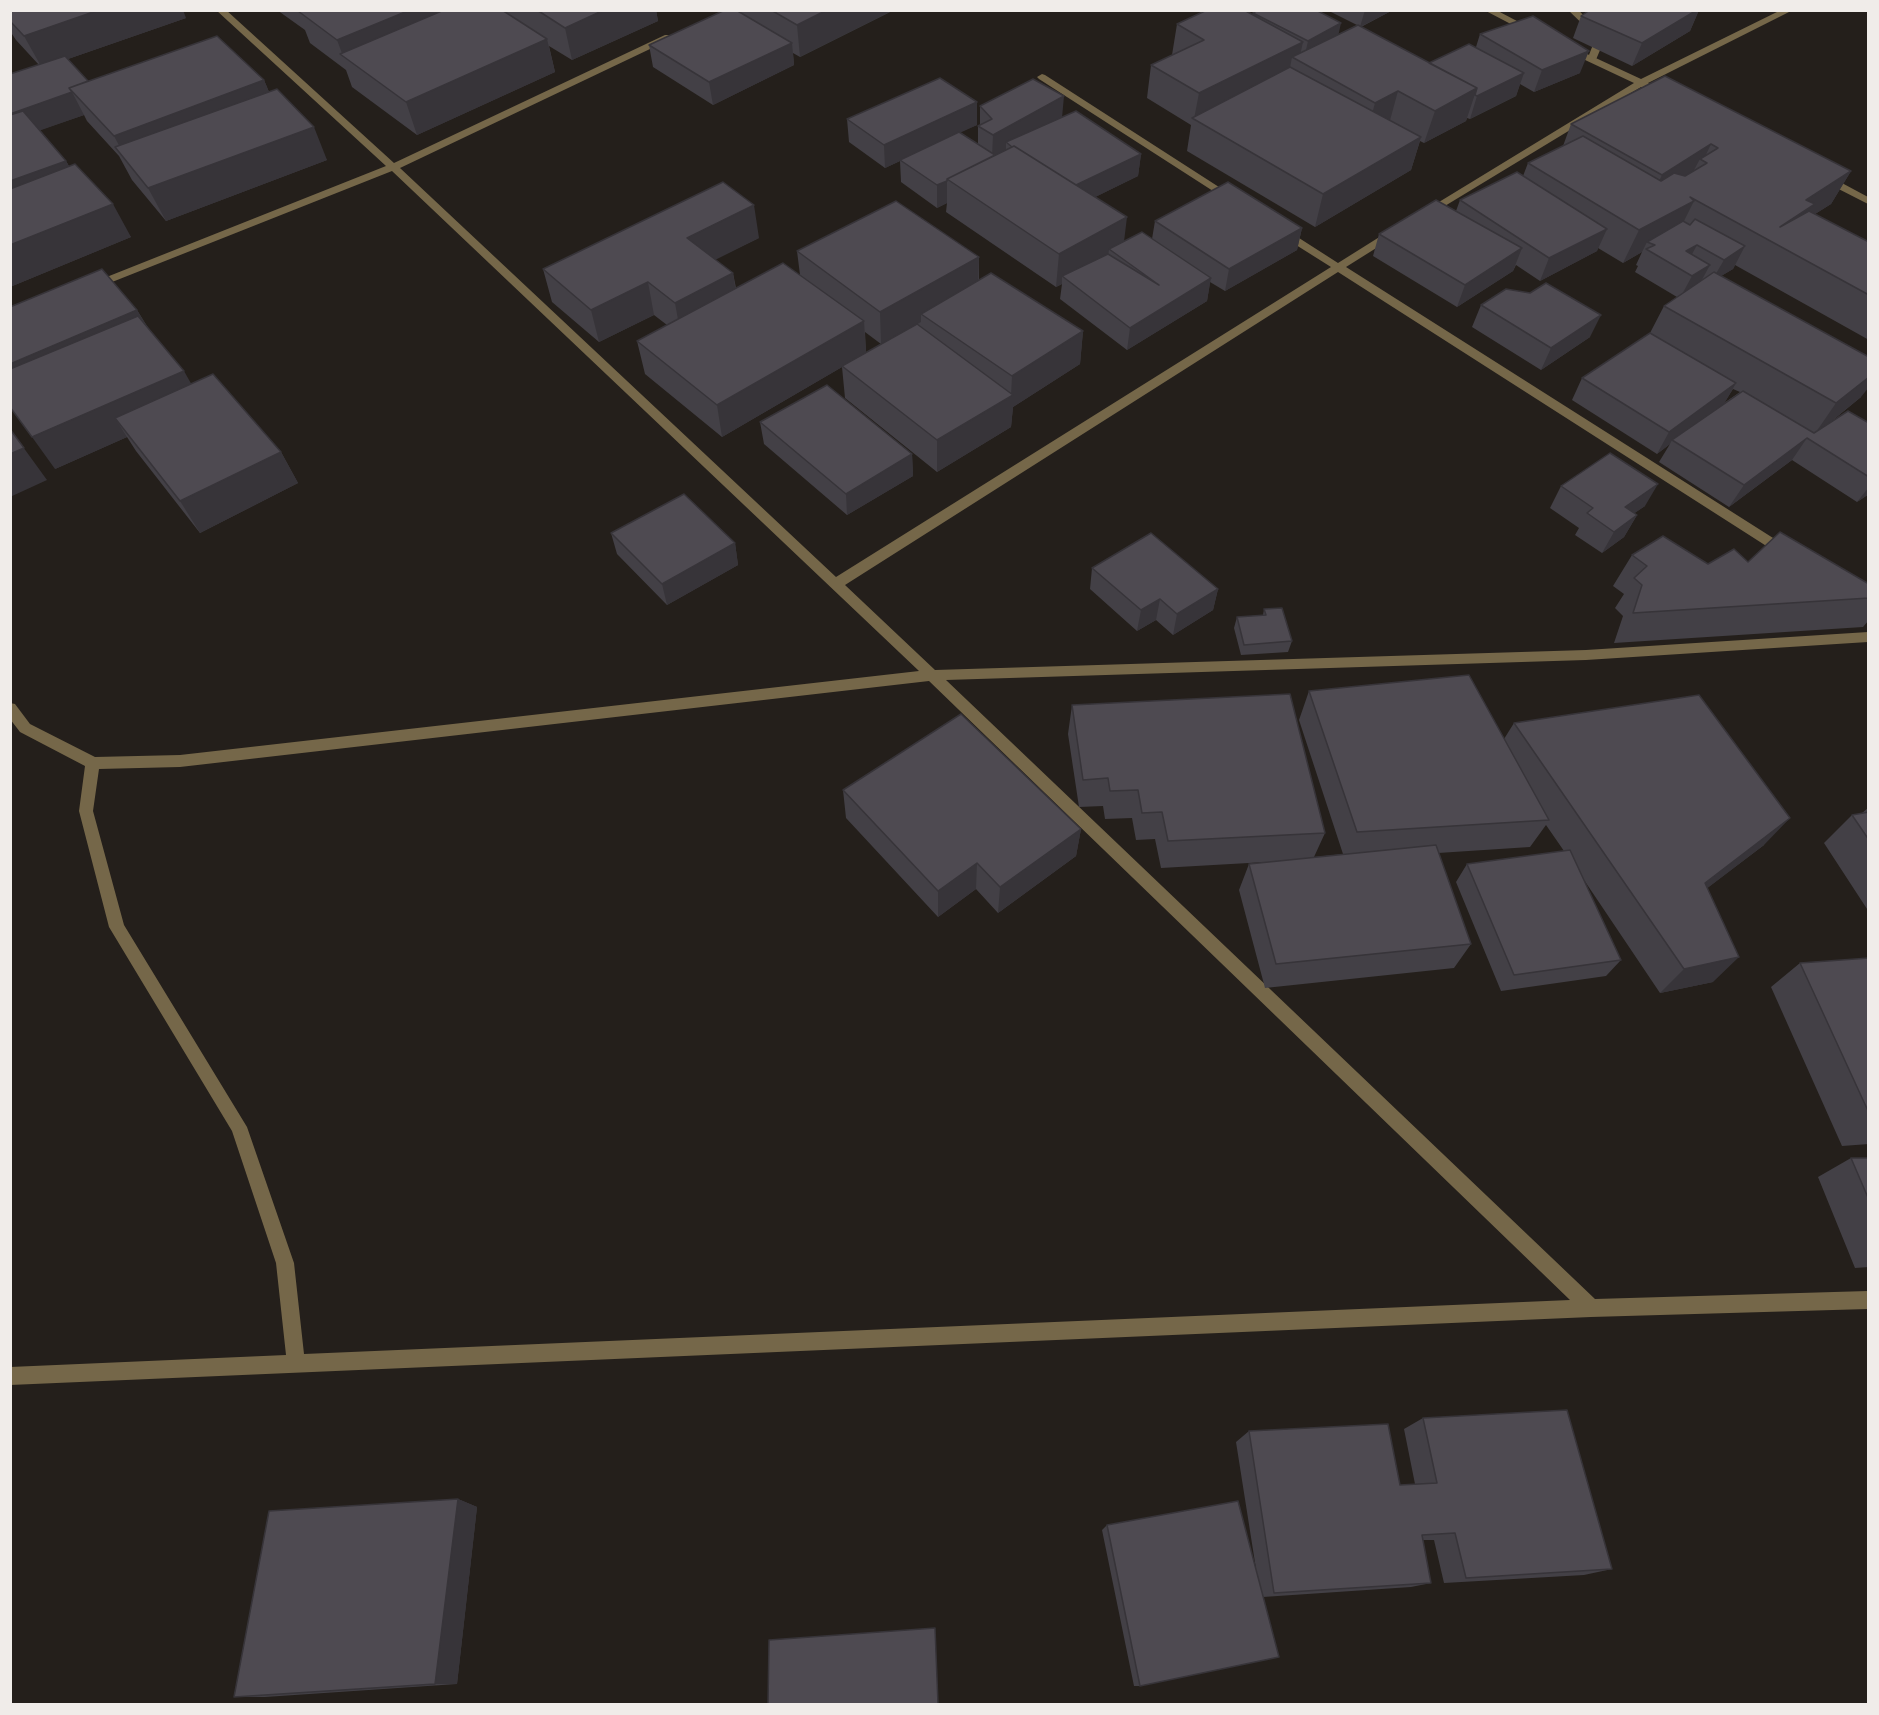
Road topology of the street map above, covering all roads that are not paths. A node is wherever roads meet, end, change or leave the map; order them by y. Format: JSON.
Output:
{"nodes":[{"id":1,"x":220,"y":10,"type":"edge"},
{"id":2,"x":1488,"y":10,"type":"edge"},
{"id":3,"x":1572,"y":10,"type":"edge"},
{"id":4,"x":1789,"y":10,"type":"edge"},
{"id":5,"x":682,"y":31,"type":"edge"},
{"id":6,"x":1540,"y":35,"type":"edge"},
{"id":7,"x":1561,"y":45,"type":"edge"},
{"id":8,"x":1592,"y":60,"type":"junction"},
{"id":9,"x":1042,"y":77,"type":"dead end"},
{"id":10,"x":1641,"y":83,"type":"junction"},
{"id":11,"x":1662,"y":94,"type":"edge"},
{"id":12,"x":393,"y":167,"type":"junction"},
{"id":13,"x":1817,"y":174,"type":"edge"},
{"id":14,"x":1869,"y":201,"type":"edge"},
{"id":15,"x":1239,"y":203,"type":"edge"},
{"id":16,"x":1268,"y":222,"type":"edge"},
{"id":17,"x":1337,"y":267,"type":"junction"},
{"id":18,"x":87,"y":288,"type":"edge"},
{"id":19,"x":1798,"y":560,"type":"edge"},
{"id":20,"x":834,"y":585,"type":"junction"},
{"id":21,"x":1869,"y":637,"type":"edge"},
{"id":22,"x":932,"y":675,"type":"junction"},
{"id":23,"x":10,"y":708,"type":"edge"},
{"id":24,"x":93,"y":763,"type":"junction"},
{"id":25,"x":1869,"y":1300,"type":"edge"},
{"id":26,"x":1591,"y":1308,"type":"junction"},
{"id":27,"x":296,"y":1365,"type":"junction"},
{"id":28,"x":10,"y":1376,"type":"edge"}],
"edges":[{"from":1,"to":12,"type":"street"},
{"from":2,"to":6,"type":"street"},
{"from":3,"to":8,"type":"street"},
{"from":4,"to":10,"type":"street"},
{"from":5,"to":12,"type":"street"},
{"from":7,"to":8,"type":"street"},
{"from":8,"to":10,"type":"street"},
{"from":9,"to":15,"type":"street"},
{"from":10,"to":11,"type":"street"},
{"from":10,"to":17,"type":"street"},
{"from":12,"to":18,"type":"street"},
{"from":12,"to":20,"type":"street"},
{"from":13,"to":14,"type":"street"},
{"from":16,"to":17,"type":"street"},
{"from":17,"to":19,"type":"street"},
{"from":17,"to":20,"type":"street"},
{"from":20,"to":22,"type":"street"},
{"from":21,"to":22,"type":"street"},
{"from":22,"to":24,"type":"street"},
{"from":22,"to":26,"type":"street"},
{"from":23,"to":24,"type":"street"},
{"from":24,"to":27,"type":"street"},
{"from":25,"to":26,"type":"street"},
{"from":26,"to":27,"type":"street"},
{"from":27,"to":28,"type":"street"}]}
